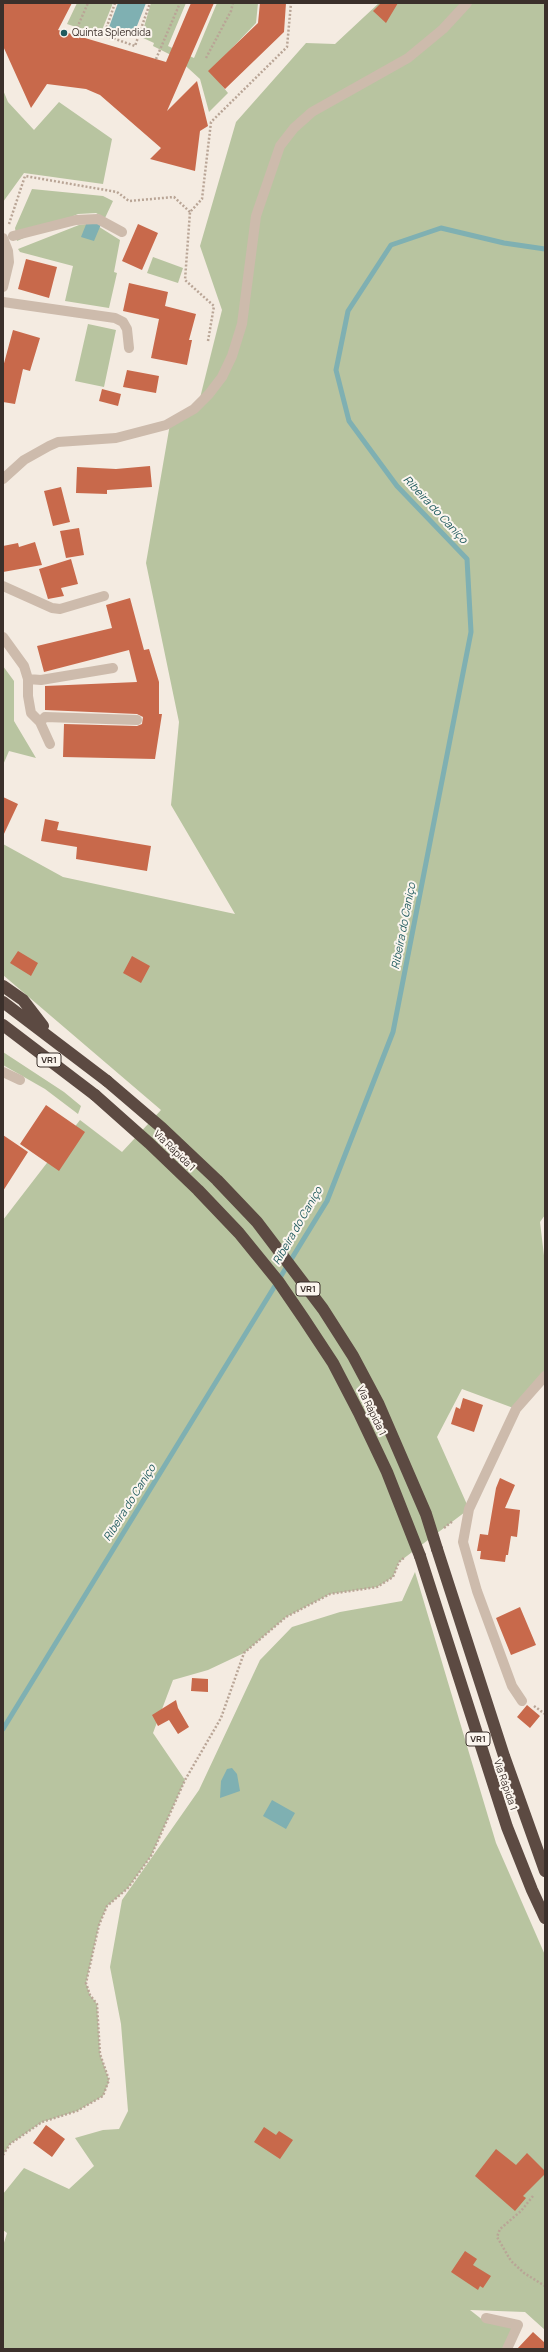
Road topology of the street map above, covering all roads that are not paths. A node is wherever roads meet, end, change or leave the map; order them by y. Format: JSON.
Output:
{"nodes":[{"id":1,"x":467,"y":3,"type":"edge"},
{"id":2,"x":122,"y":232,"type":"dead end"},
{"id":3,"x":8,"y":234,"type":"edge"},
{"id":4,"x":3,"y":287,"type":"edge"},
{"id":5,"x":3,"y":302,"type":"edge"},
{"id":6,"x":129,"y":348,"type":"dead end"},
{"id":7,"x":3,"y":479,"type":"edge"},
{"id":8,"x":3,"y":586,"type":"edge"},
{"id":9,"x":104,"y":596,"type":"dead end"},
{"id":10,"x":3,"y":637,"type":"edge"},
{"id":11,"x":113,"y":668,"type":"dead end"},
{"id":12,"x":28,"y":679,"type":"junction"},
{"id":13,"x":138,"y":720,"type":"dead end"},
{"id":14,"x":40,"y":722,"type":"junction"},
{"id":15,"x":50,"y":744,"type":"dead end"},
{"id":16,"x":3,"y":986,"type":"edge"},
{"id":17,"x":3,"y":1002,"type":"edge"},
{"id":18,"x":3,"y":1025,"type":"edge"},
{"id":19,"x":54,"y":1039,"type":"junction"},
{"id":20,"x":3,"y":1072,"type":"edge"},
{"id":21,"x":20,"y":1080,"type":"dead end"},
{"id":22,"x":545,"y":1376,"type":"edge"},
{"id":23,"x":522,"y":1701,"type":"dead end"},
{"id":24,"x":545,"y":1871,"type":"edge"},
{"id":25,"x":545,"y":1918,"type":"edge"},
{"id":26,"x":486,"y":2318,"type":"dead end"},
{"id":27,"x":507,"y":2349,"type":"edge"}],
"edges":[{"from":1,"to":7,"type":"street"},
{"from":2,"to":3,"type":"street"},
{"from":3,"to":4,"type":"street"},
{"from":5,"to":6,"type":"street"},
{"from":8,"to":9,"type":"street"},
{"from":10,"to":12,"type":"street"},
{"from":11,"to":12,"type":"street"},
{"from":12,"to":14,"type":"street"},
{"from":13,"to":14,"type":"street"},
{"from":14,"to":15,"type":"street"},
{"from":16,"to":19,"type":"highway"},
{"from":17,"to":19,"type":"highway","name":"Via Rápida 1","number":"VR1"},
{"from":18,"to":25,"type":"highway","name":"Via Rápida 1","number":"VR1","bridge":true},
{"from":19,"to":24,"type":"highway","name":"Via Rápida 1","number":"VR1","bridge":true},
{"from":20,"to":21,"type":"street"},
{"from":22,"to":23,"type":"street"},
{"from":26,"to":27,"type":"street"}]}
